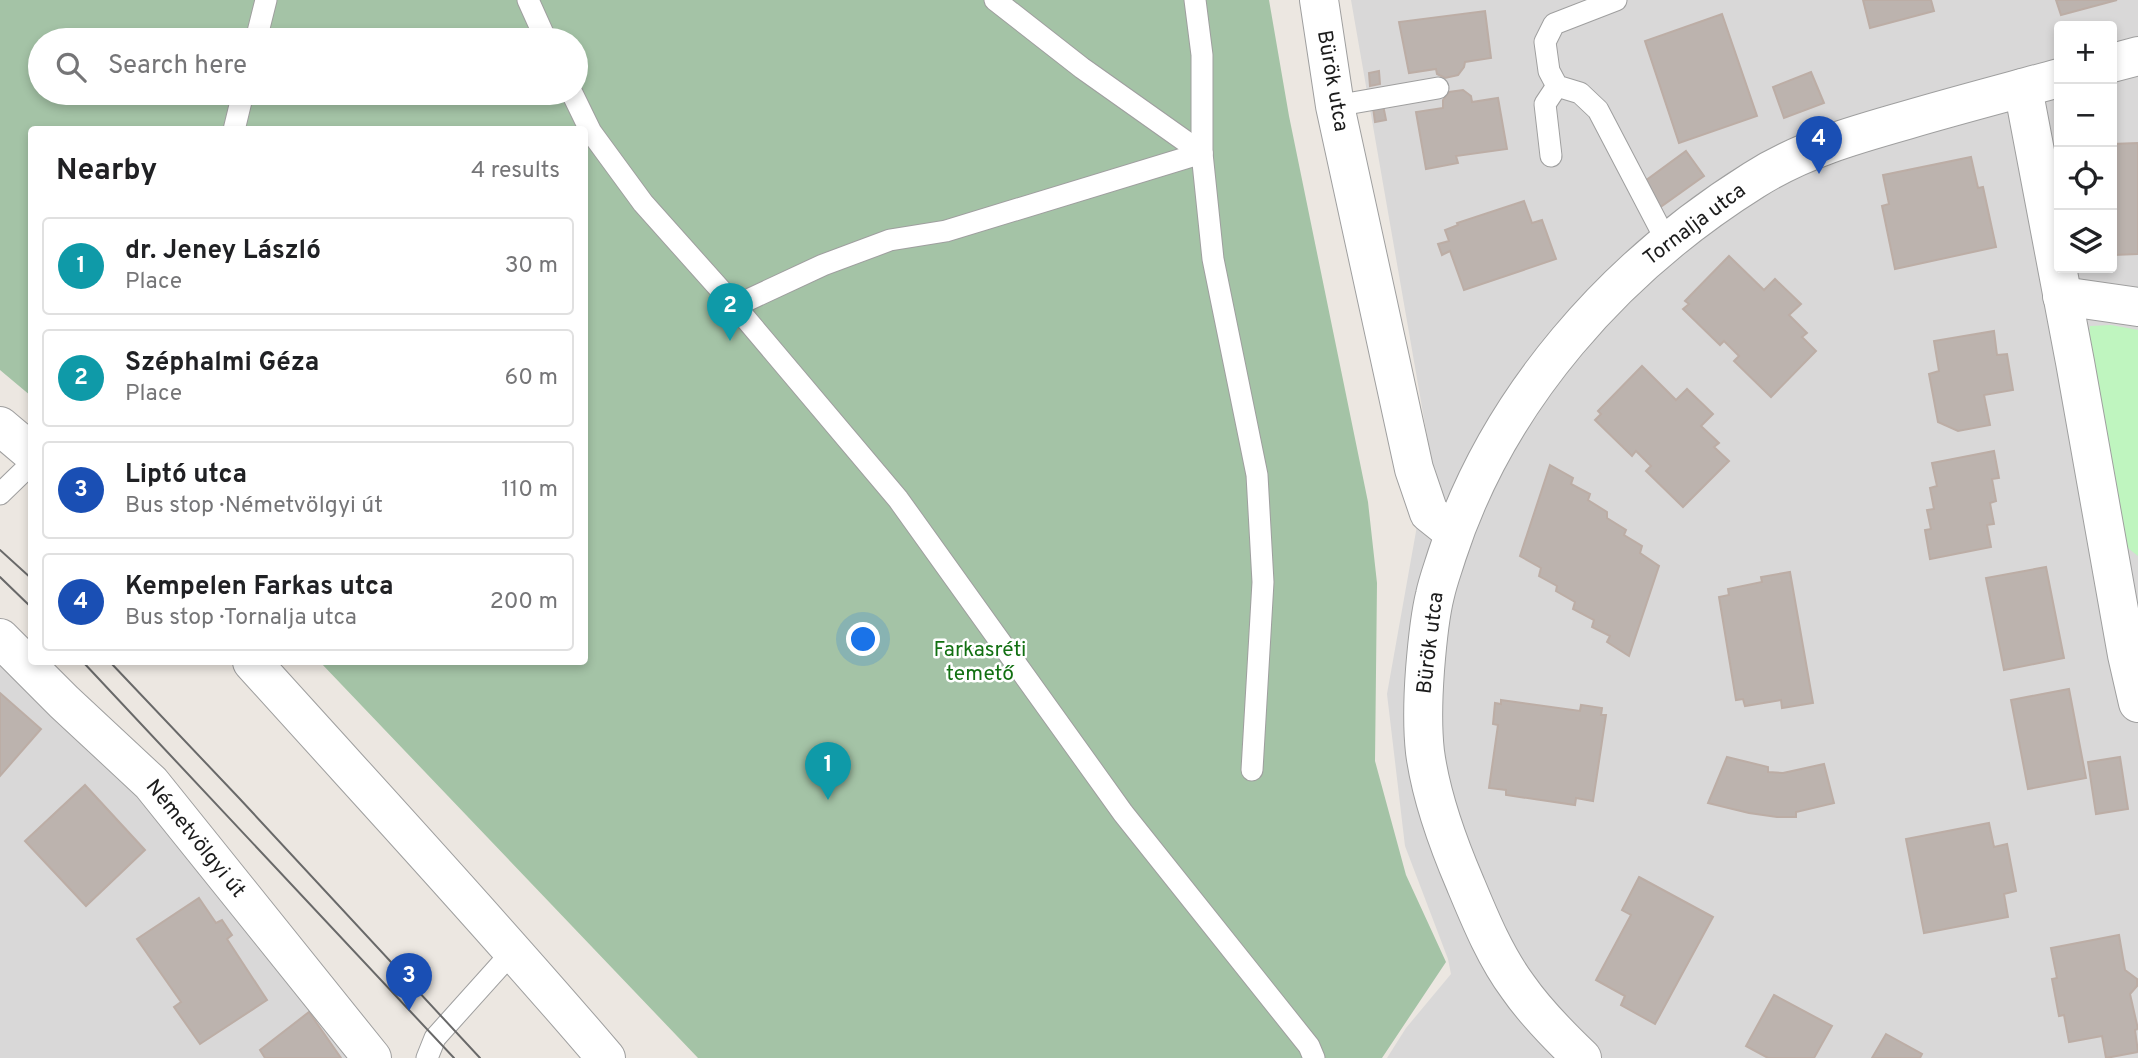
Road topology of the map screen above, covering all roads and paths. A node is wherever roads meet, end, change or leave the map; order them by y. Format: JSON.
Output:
{"nodes":[{"id":1,"x":266,"y":0,"type":"edge"},
{"id":2,"x":528,"y":0,"type":"edge"},
{"id":3,"x":995,"y":0,"type":"edge"},
{"id":4,"x":1195,"y":0,"type":"edge"},
{"id":5,"x":1318,"y":0,"type":"edge"},
{"id":6,"x":1616,"y":0,"type":"edge"},
{"id":7,"x":259,"y":28,"type":"edge"},
{"id":8,"x":541,"y":28,"type":"edge"},
{"id":9,"x":2138,"y":56,"type":"edge"},
{"id":10,"x":2117,"y":62,"type":"edge"},
{"id":11,"x":2054,"y":79,"type":"edge"},
{"id":12,"x":1557,"y":86,"type":"junction"},
{"id":13,"x":1438,"y":88,"type":"dead end"},
{"id":14,"x":2023,"y":88,"type":"junction"},
{"id":15,"x":240,"y":105,"type":"edge"},
{"id":16,"x":577,"y":105,"type":"edge"},
{"id":17,"x":1335,"y":106,"type":"junction"},
{"id":18,"x":235,"y":126,"type":"edge"},
{"id":19,"x":585,"y":126,"type":"edge"},
{"id":20,"x":588,"y":134,"type":"edge"},
{"id":21,"x":1202,"y":153,"type":"junction"},
{"id":22,"x":1551,"y":156,"type":"dead end"},
{"id":23,"x":1667,"y":242,"type":"junction"},
{"id":24,"x":2062,"y":296,"type":"junction"},
{"id":25,"x":734,"y":306,"type":"junction"},
{"id":26,"x":2138,"y":307,"type":"edge"},
{"id":27,"x":0,"y":426,"type":"edge"},
{"id":28,"x":28,"y":450,"type":"edge"},
{"id":29,"x":28,"y":467,"type":"edge"},
{"id":30,"x":0,"y":494,"type":"edge"},
{"id":31,"x":1454,"y":533,"type":"junction"},
{"id":32,"x":0,"y":638,"type":"edge"},
{"id":33,"x":255,"y":665,"type":"edge"},
{"id":34,"x":2138,"y":704,"type":"edge"},
{"id":35,"x":1252,"y":770,"type":"dead end"},
{"id":36,"x":514,"y":950,"type":"junction"},
{"id":37,"x":372,"y":1058,"type":"edge"},
{"id":38,"x":426,"y":1058,"type":"edge"},
{"id":39,"x":606,"y":1058,"type":"edge"},
{"id":40,"x":1314,"y":1058,"type":"edge"},
{"id":41,"x":1583,"y":1058,"type":"edge"}],
"edges":[{"from":1,"to":7,"type":"lane"},
{"from":2,"to":8,"type":"lane"},
{"from":3,"to":21,"type":"lane"},
{"from":4,"to":21,"type":"lane"},
{"from":5,"to":17,"type":"street","name":"Bürök utca"},
{"from":6,"to":12,"type":"lane"},
{"from":9,"to":10,"type":"street"},
{"from":11,"to":14,"type":"street","name":"Tornalja utca"},
{"from":12,"to":22,"type":"lane"},
{"from":12,"to":23,"type":"lane"},
{"from":13,"to":17,"type":"lane"},
{"from":14,"to":23,"type":"street","name":"Tornalja utca"},
{"from":14,"to":24,"type":"street"},
{"from":15,"to":18,"type":"lane"},
{"from":16,"to":19,"type":"lane"},
{"from":17,"to":31,"type":"street","name":"Bürök utca"},
{"from":20,"to":25,"type":"lane"},
{"from":21,"to":25,"type":"lane"},
{"from":21,"to":35,"type":"lane"},
{"from":23,"to":31,"type":"street","name":"Tornalja utca"},
{"from":24,"to":26,"type":"street"},
{"from":24,"to":34,"type":"street"},
{"from":25,"to":40,"type":"lane"},
{"from":27,"to":28,"type":"street"},
{"from":29,"to":30,"type":"lane"},
{"from":31,"to":41,"type":"street","name":"Bürök utca"},
{"from":32,"to":37,"type":"street","name":"Németvölgyi út"},
{"from":33,"to":36,"type":"street"},
{"from":36,"to":38,"type":"lane"},
{"from":36,"to":39,"type":"street"}]}
